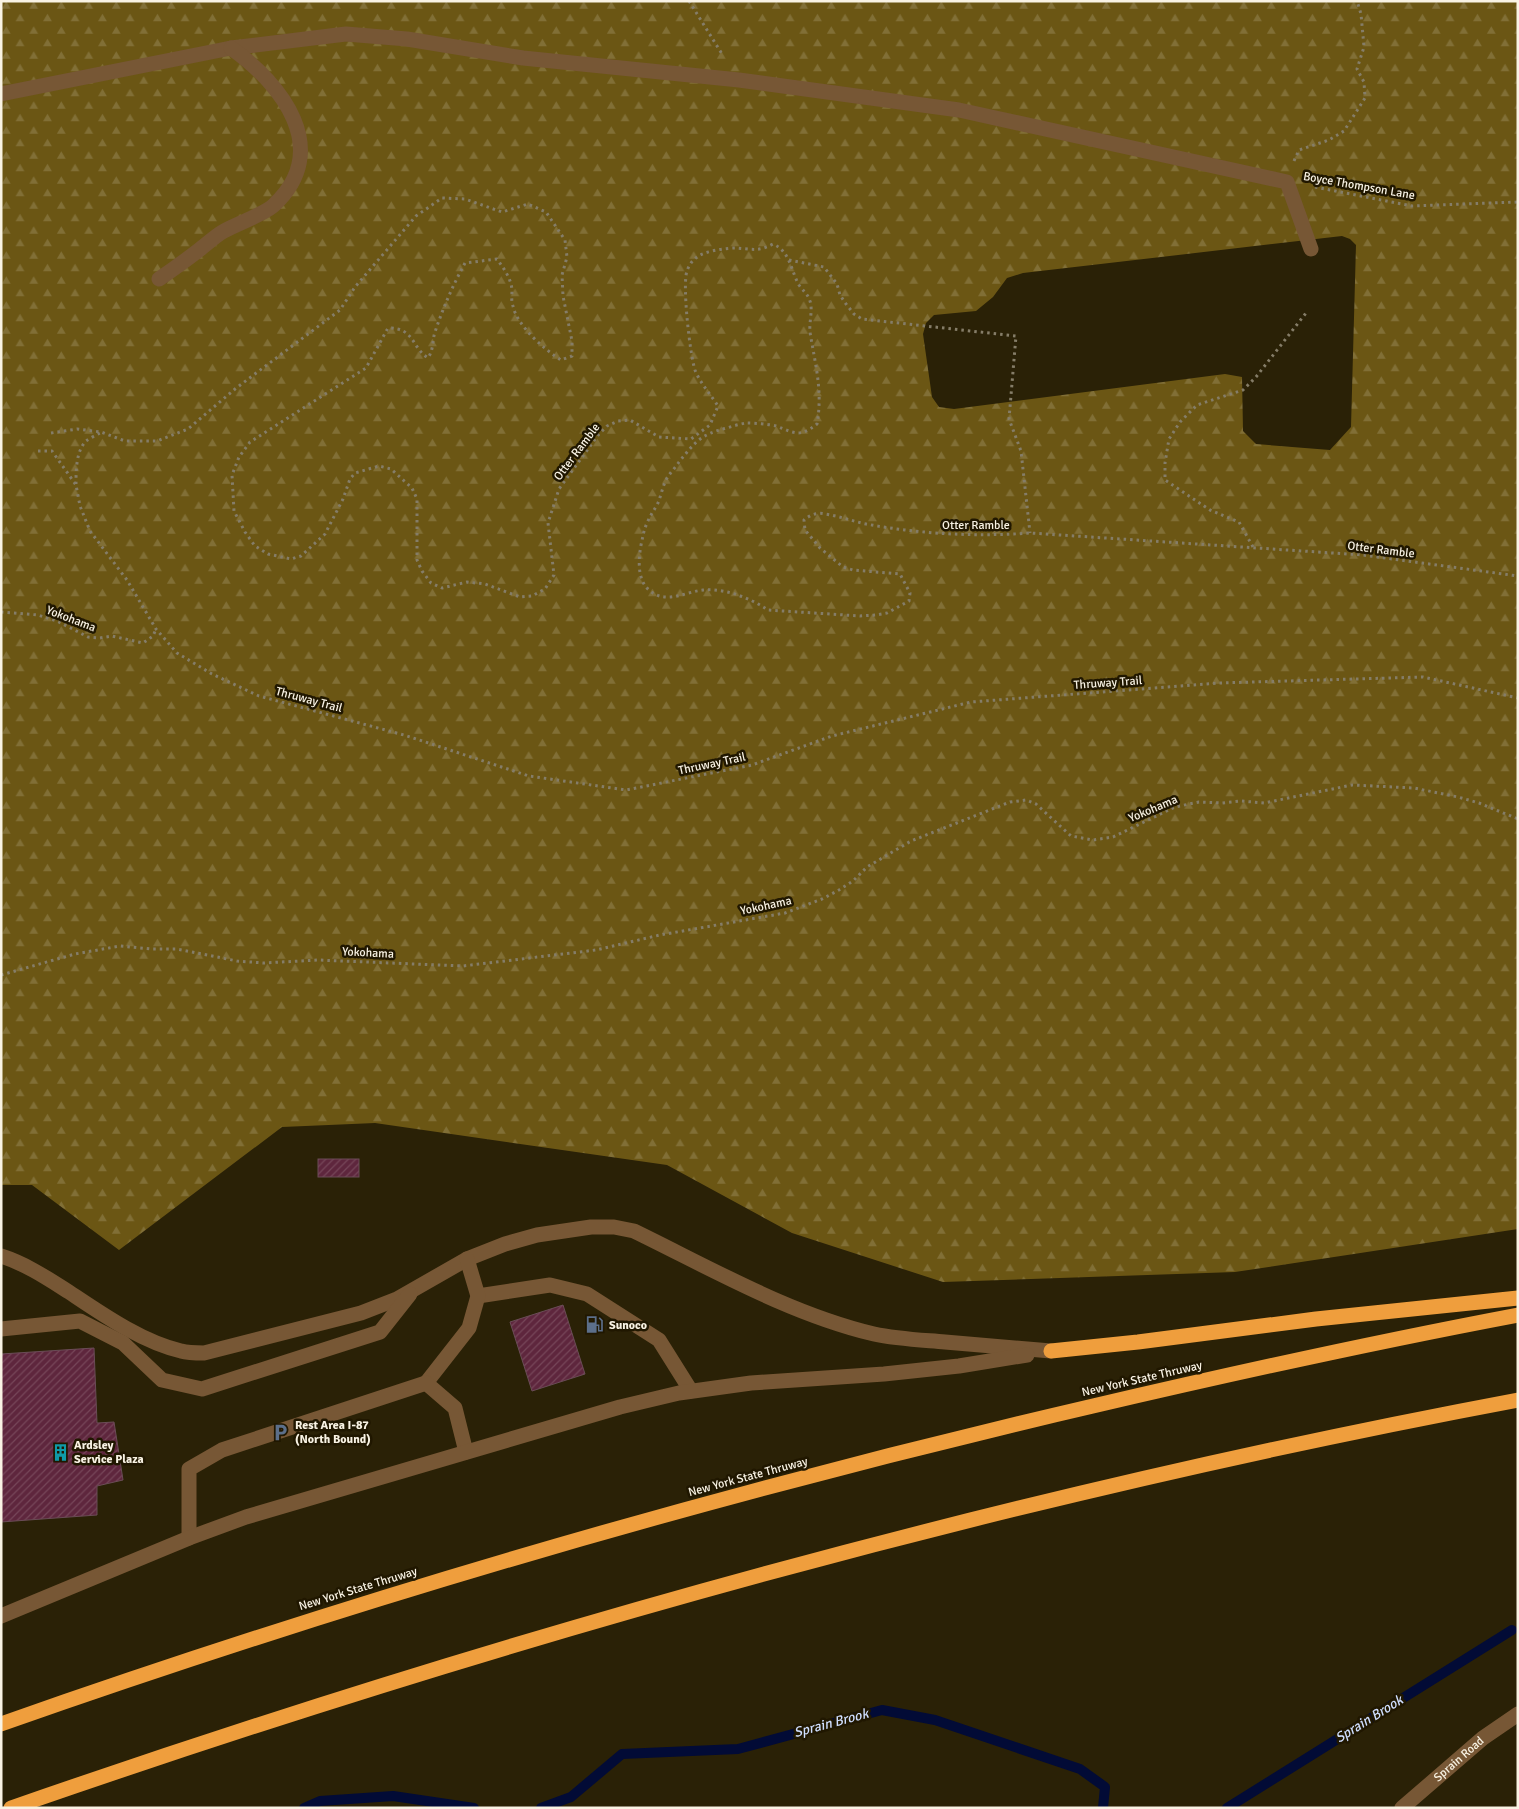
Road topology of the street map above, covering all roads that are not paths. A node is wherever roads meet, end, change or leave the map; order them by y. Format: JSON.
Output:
{"nodes":[{"id":1,"x":231,"y":48,"type":"junction"},
{"id":2,"x":1,"y":94,"type":"edge"},
{"id":3,"x":1311,"y":249,"type":"dead end"},
{"id":4,"x":159,"y":279,"type":"dead end"},
{"id":5,"x":1,"y":1256,"type":"edge"},
{"id":6,"x":468,"y":1259,"type":"junction"},
{"id":7,"x":414,"y":1289,"type":"junction"},
{"id":8,"x":478,"y":1296,"type":"junction"},
{"id":9,"x":1518,"y":1298,"type":"edge"},
{"id":10,"x":1518,"y":1316,"type":"edge"},
{"id":11,"x":1,"y":1329,"type":"edge"},
{"id":12,"x":1051,"y":1351,"type":"junction"},
{"id":13,"x":426,"y":1383,"type":"junction"},
{"id":14,"x":691,"y":1391,"type":"junction"},
{"id":15,"x":1518,"y":1400,"type":"edge"},
{"id":16,"x":466,"y":1452,"type":"junction"},
{"id":17,"x":189,"y":1538,"type":"junction"},
{"id":18,"x":1,"y":1616,"type":"edge"},
{"id":19,"x":1518,"y":1714,"type":"edge"},
{"id":20,"x":1,"y":1724,"type":"edge"},
{"id":21,"x":12,"y":1808,"type":"edge"},
{"id":22,"x":1402,"y":1808,"type":"edge"}],
"edges":[{"from":1,"to":2,"type":"street"},
{"from":1,"to":3,"type":"street"},
{"from":1,"to":4,"type":"street"},
{"from":5,"to":7,"type":"street"},
{"from":6,"to":7,"type":"street"},
{"from":6,"to":8,"type":"street"},
{"from":6,"to":12,"type":"street"},
{"from":7,"to":11,"type":"street"},
{"from":8,"to":13,"type":"street"},
{"from":8,"to":14,"type":"street"},
{"from":9,"to":12,"type":"highway"},
{"from":10,"to":20,"type":"highway","name":"New York State Thruway"},
{"from":12,"to":14,"type":"street"},
{"from":13,"to":16,"type":"street"},
{"from":13,"to":17,"type":"street"},
{"from":14,"to":16,"type":"street"},
{"from":15,"to":21,"type":"highway"},
{"from":16,"to":17,"type":"street"},
{"from":17,"to":18,"type":"street"},
{"from":19,"to":22,"type":"street","name":"Sprain Road"}]}
